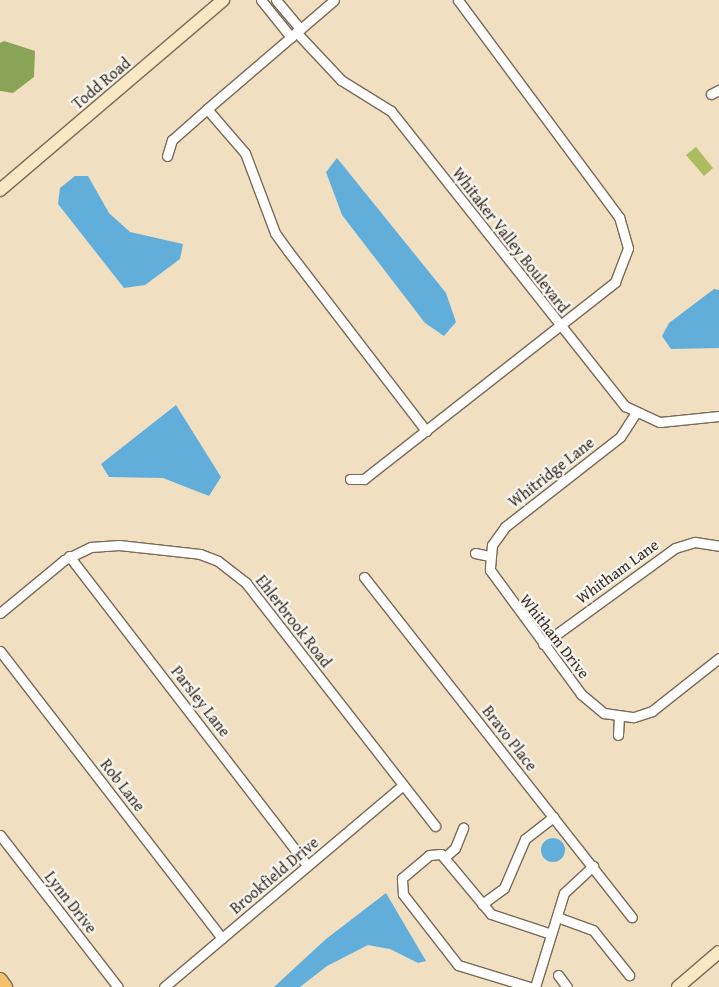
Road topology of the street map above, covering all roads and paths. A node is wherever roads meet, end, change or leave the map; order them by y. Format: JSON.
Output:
{"nodes":[{"id":1,"x":223,"y":0,"type":"edge"},
{"id":2,"x":261,"y":0,"type":"edge"},
{"id":3,"x":276,"y":0,"type":"edge"},
{"id":4,"x":334,"y":0,"type":"edge"},
{"id":5,"x":458,"y":0,"type":"edge"},
{"id":6,"x":296,"y":33,"type":"junction"},
{"id":7,"x":207,"y":109,"type":"junction"},
{"id":8,"x":167,"y":156,"type":"dead end"},
{"id":9,"x":0,"y":190,"type":"edge"},
{"id":10,"x":560,"y":327,"type":"junction"},
{"id":11,"x":635,"y":414,"type":"junction"},
{"id":12,"x":719,"y":416,"type":"edge"},
{"id":13,"x":426,"y":430,"type":"junction"},
{"id":14,"x":350,"y":479,"type":"dead end"},
{"id":15,"x":717,"y":545,"type":"edge"},
{"id":16,"x":475,"y":553,"type":"dead end"},
{"id":17,"x":69,"y":556,"type":"junction"},
{"id":18,"x":489,"y":556,"type":"junction"},
{"id":19,"x":364,"y":577,"type":"dead end"},
{"id":20,"x":0,"y":613,"type":"edge"},
{"id":21,"x":543,"y":644,"type":"junction"},
{"id":22,"x":0,"y":651,"type":"edge"},
{"id":23,"x":719,"y":658,"type":"edge"},
{"id":24,"x":619,"y":717,"type":"junction"},
{"id":25,"x":618,"y":735,"type":"dead end"},
{"id":26,"x":404,"y":785,"type":"junction"},
{"id":27,"x":554,"y":817,"type":"junction"},
{"id":28,"x":435,"y":826,"type":"dead end"},
{"id":29,"x":463,"y":828,"type":"dead end"},
{"id":30,"x":0,"y":835,"type":"edge"},
{"id":31,"x":445,"y":856,"type":"junction"},
{"id":32,"x":308,"y":866,"type":"junction"},
{"id":33,"x":593,"y":866,"type":"junction"},
{"id":34,"x":482,"y":904,"type":"junction"},
{"id":35,"x":557,"y":917,"type":"junction"},
{"id":36,"x":632,"y":917,"type":"dead end"},
{"id":37,"x":551,"y":934,"type":"junction"},
{"id":38,"x":222,"y":938,"type":"junction"},
{"id":39,"x":719,"y":952,"type":"edge"},
{"id":40,"x":558,"y":975,"type":"dead end"},
{"id":41,"x":630,"y":975,"type":"dead end"},
{"id":42,"x":0,"y":980,"type":"edge"},
{"id":43,"x":515,"y":986,"type":"edge"},
{"id":44,"x":5,"y":987,"type":"edge"},
{"id":45,"x":118,"y":987,"type":"edge"},
{"id":46,"x":164,"y":987,"type":"edge"},
{"id":47,"x":530,"y":987,"type":"edge"},
{"id":48,"x":535,"y":987,"type":"edge"},
{"id":49,"x":567,"y":987,"type":"edge"},
{"id":50,"x":678,"y":987,"type":"edge"}],
"edges":[{"from":1,"to":9,"type":"street","name":"Todd Road"},
{"from":2,"to":6,"type":"street","name":"Whitaker Valley Boulevard"},
{"from":3,"to":6,"type":"street","name":"Whitaker Valley Boulevard"},
{"from":4,"to":6,"type":"street"},
{"from":5,"to":10,"type":"street"},
{"from":6,"to":7,"type":"street"},
{"from":6,"to":10,"type":"street","name":"Whitaker Valley Boulevard"},
{"from":7,"to":8,"type":"street"},
{"from":7,"to":13,"type":"street"},
{"from":10,"to":11,"type":"street","name":"Whitaker Valley Boulevard"},
{"from":10,"to":13,"type":"street"},
{"from":11,"to":12,"type":"street"},
{"from":11,"to":18,"type":"street","name":"Whitridge Lane"},
{"from":13,"to":14,"type":"street"},
{"from":15,"to":21,"type":"street","name":"Whitham Lane"},
{"from":16,"to":18,"type":"street"},
{"from":17,"to":20,"type":"street","name":"Ehlerbrook Road"},
{"from":17,"to":26,"type":"street","name":"Ehlerbrook Road"},
{"from":17,"to":32,"type":"street","name":"Parsley Lane"},
{"from":18,"to":21,"type":"street","name":"Whitham Drive"},
{"from":19,"to":27,"type":"street","name":"Bravo Place"},
{"from":21,"to":24,"type":"street","name":"Whitham Drive"},
{"from":22,"to":38,"type":"street","name":"Rob Lane"},
{"from":23,"to":24,"type":"street"},
{"from":24,"to":25,"type":"street"},
{"from":26,"to":28,"type":"street","name":"Ehlerbrook Road"},
{"from":26,"to":32,"type":"street","name":"Brookfield Drive"},
{"from":27,"to":33,"type":"street","name":"Bravo Place"},
{"from":27,"to":34,"type":"street"},
{"from":29,"to":31,"type":"street"},
{"from":30,"to":45,"type":"street","name":"Lynn Drive"},
{"from":31,"to":34,"type":"street"},
{"from":31,"to":43,"type":"street"},
{"from":32,"to":38,"type":"street","name":"Brookfield Drive"},
{"from":33,"to":35,"type":"street"},
{"from":33,"to":36,"type":"street","name":"Bravo Place"},
{"from":34,"to":37,"type":"street"},
{"from":35,"to":37,"type":"street"},
{"from":35,"to":41,"type":"street"},
{"from":37,"to":48,"type":"street"},
{"from":38,"to":46,"type":"street","name":"Brookfield Drive"},
{"from":39,"to":50,"type":"street"},
{"from":40,"to":49,"type":"street"},
{"from":42,"to":44,"type":"main road"},
{"from":43,"to":47,"type":"street"}]}
